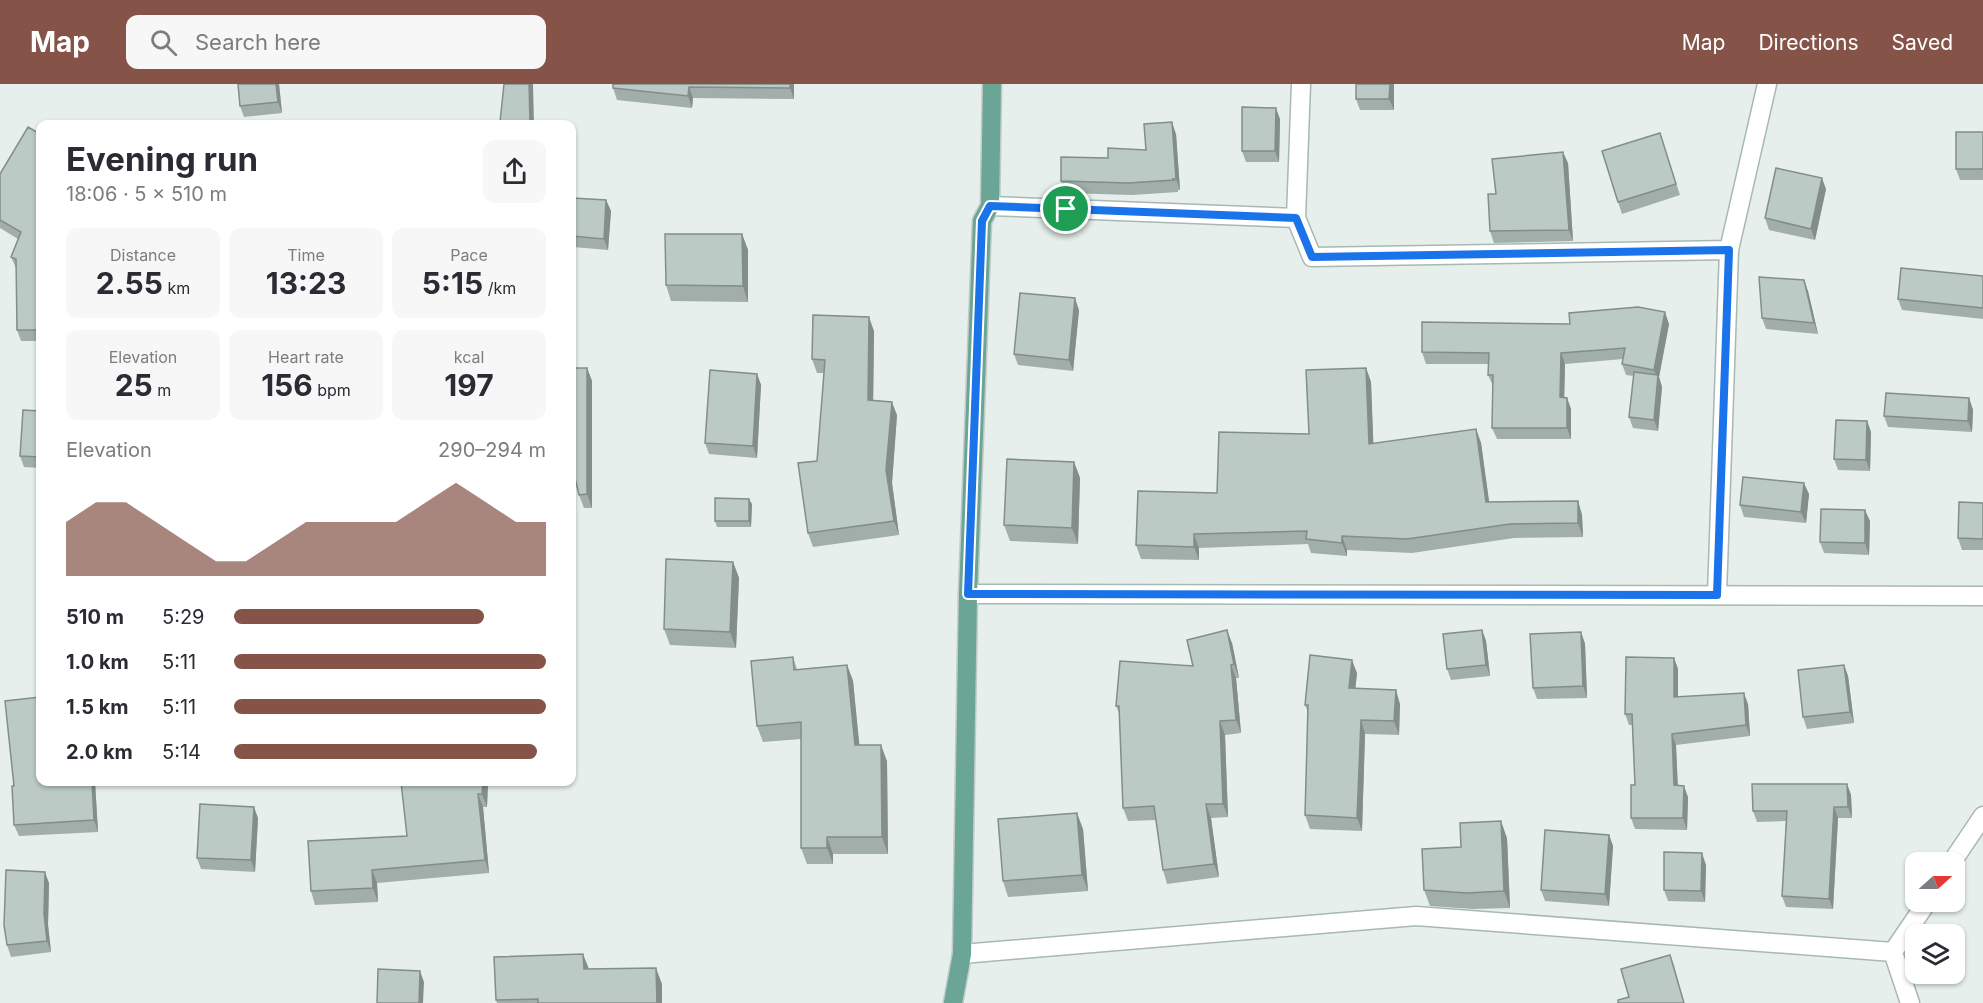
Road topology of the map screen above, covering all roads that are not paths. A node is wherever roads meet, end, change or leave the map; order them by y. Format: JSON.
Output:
{"nodes":[{"id":1,"x":992,"y":84,"type":"edge"},
{"id":2,"x":1301,"y":84,"type":"edge"},
{"id":3,"x":1767,"y":84,"type":"edge"},
{"id":4,"x":990,"y":206,"type":"junction"},
{"id":5,"x":1296,"y":218,"type":"junction"},
{"id":6,"x":1729,"y":250,"type":"junction"},
{"id":7,"x":968,"y":594,"type":"junction"},
{"id":8,"x":1717,"y":595,"type":"junction"},
{"id":9,"x":1983,"y":596,"type":"edge"},
{"id":10,"x":1983,"y":816,"type":"edge"},
{"id":11,"x":1959,"y":852,"type":"edge"},
{"id":12,"x":1919,"y":912,"type":"edge"},
{"id":13,"x":1893,"y":952,"type":"junction"},
{"id":14,"x":962,"y":954,"type":"junction"},
{"id":15,"x":953,"y":1003,"type":"edge"},
{"id":16,"x":1910,"y":1003,"type":"edge"}],
"edges":[{"from":1,"to":4,"type":"main road"},
{"from":2,"to":5,"type":"street"},
{"from":3,"to":6,"type":"street"},
{"from":4,"to":5,"type":"street"},
{"from":4,"to":7,"type":"main road"},
{"from":5,"to":6,"type":"street"},
{"from":6,"to":8,"type":"street"},
{"from":7,"to":8,"type":"street"},
{"from":7,"to":14,"type":"main road"},
{"from":8,"to":9,"type":"street"},
{"from":10,"to":11,"type":"street"},
{"from":12,"to":13,"type":"street"},
{"from":13,"to":14,"type":"street"},
{"from":13,"to":16,"type":"street"},
{"from":14,"to":15,"type":"main road"}]}
